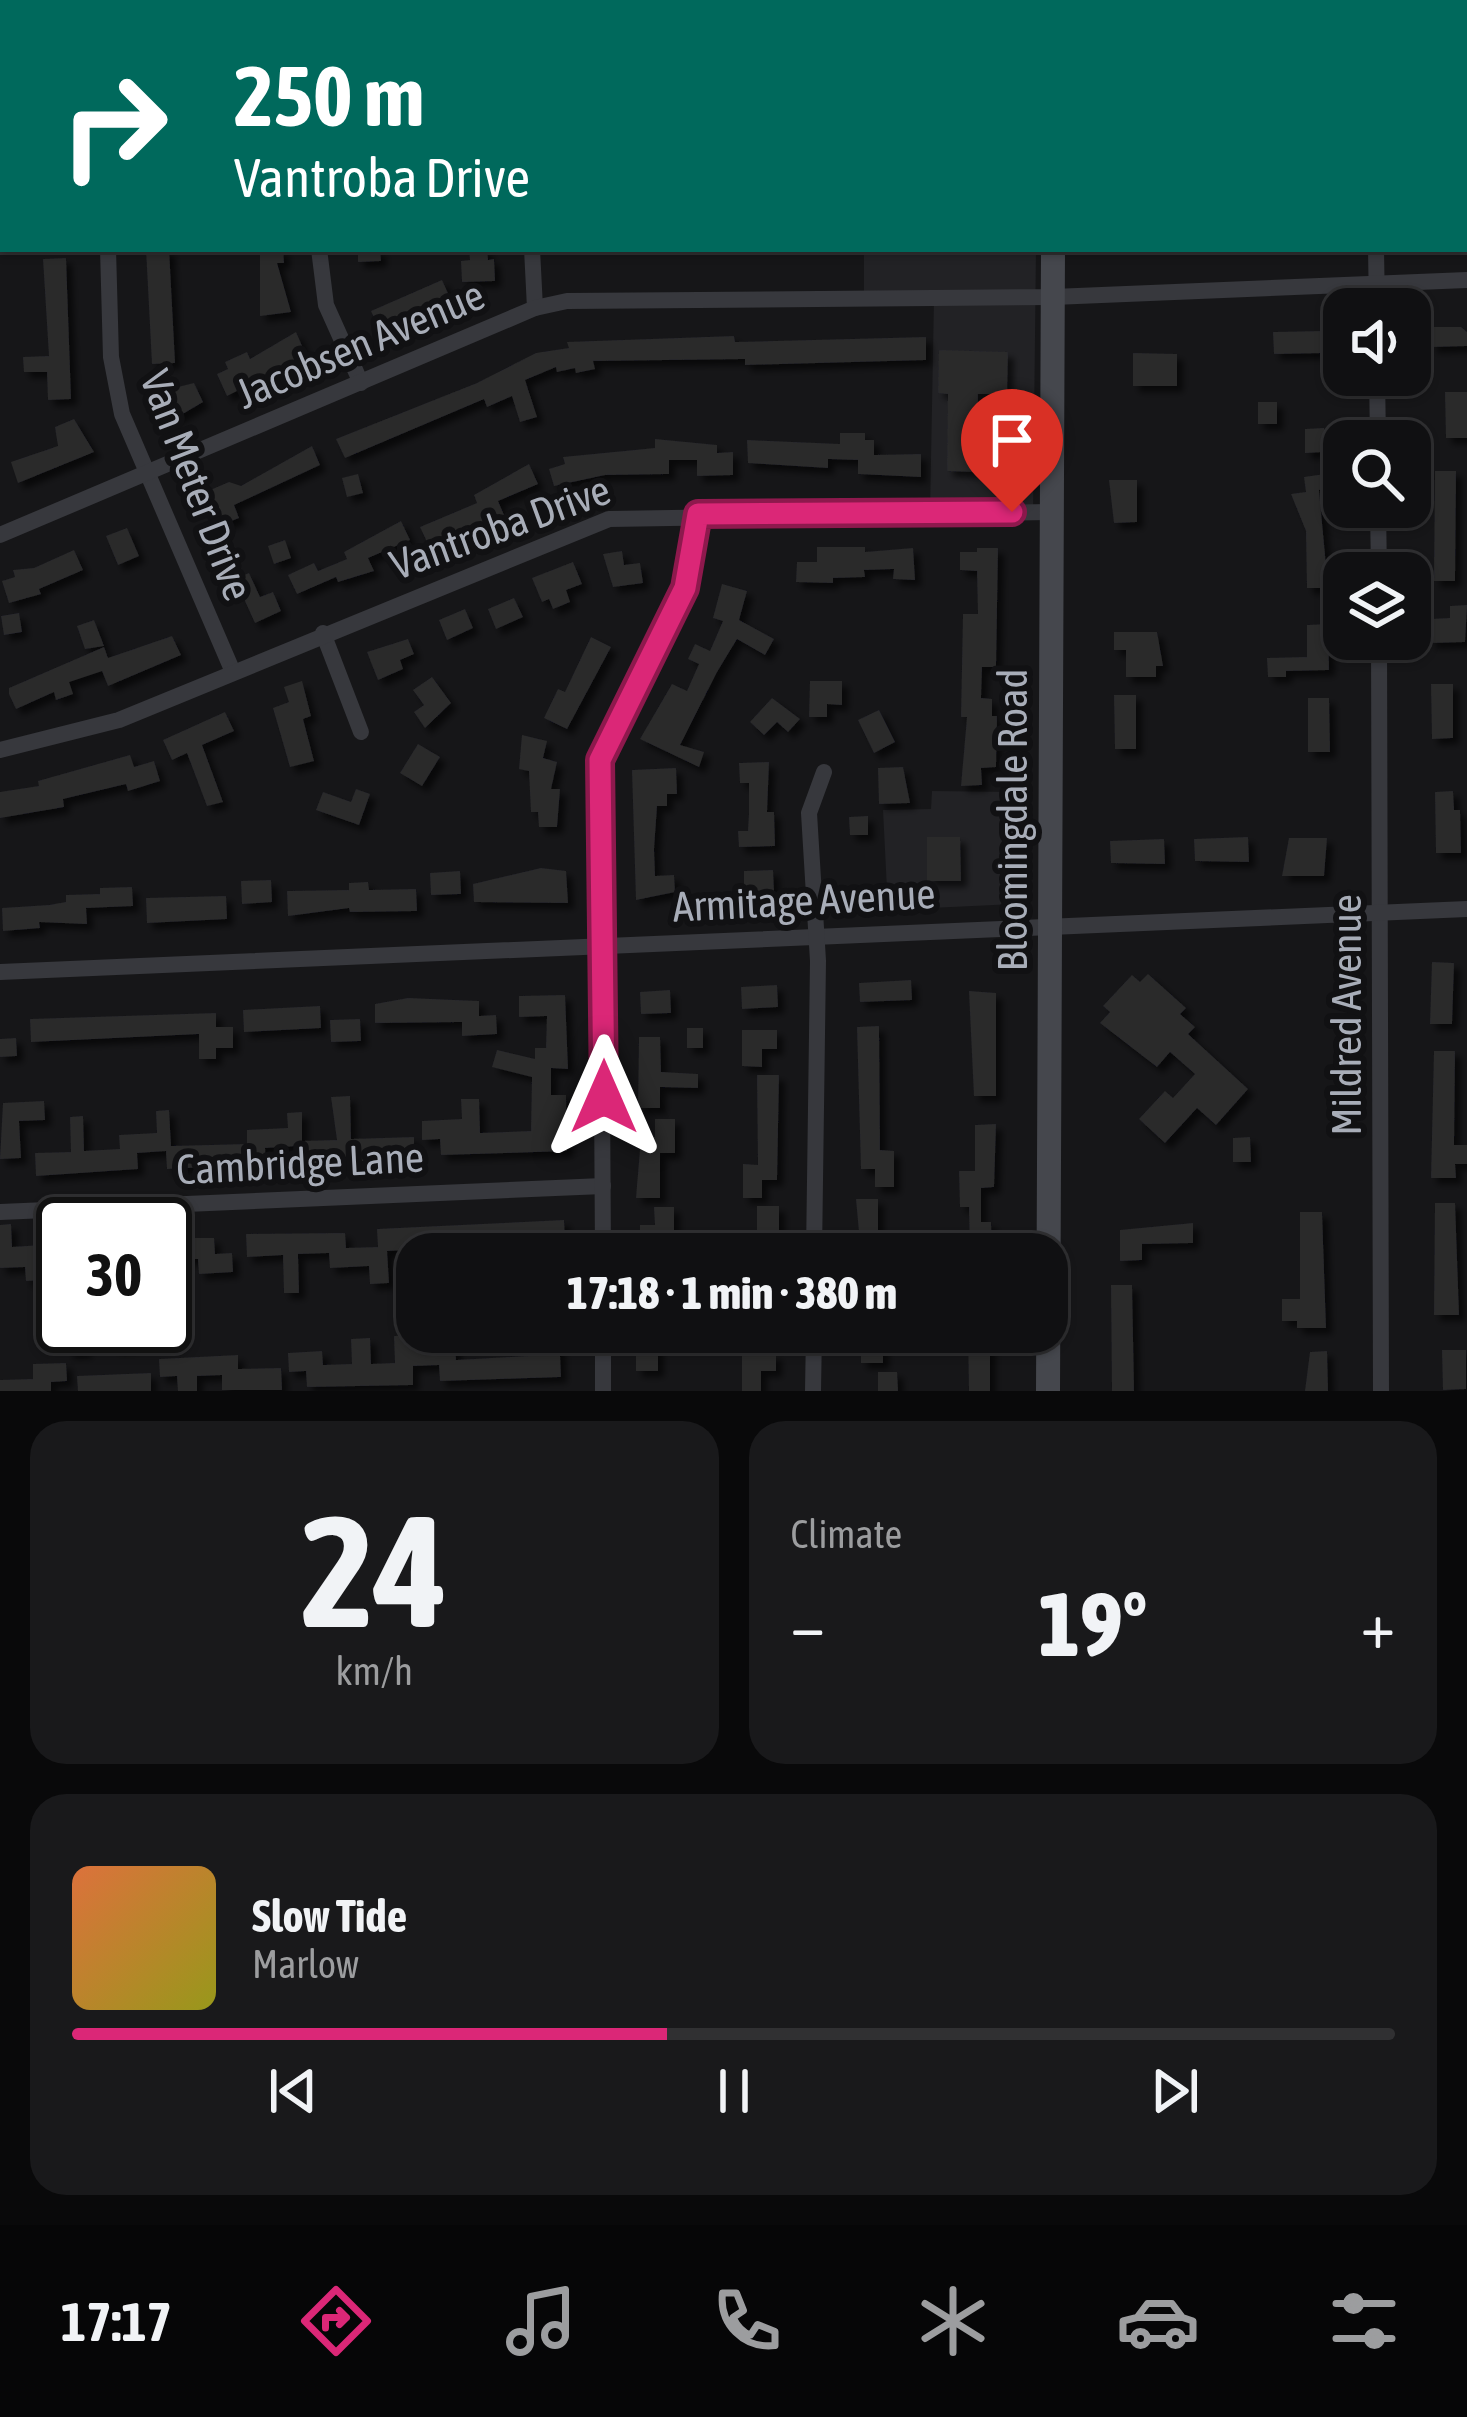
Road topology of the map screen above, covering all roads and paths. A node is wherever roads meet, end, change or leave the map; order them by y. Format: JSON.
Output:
{"nodes":[{"id":1,"x":107,"y":252,"type":"edge"},
{"id":2,"x":319,"y":252,"type":"edge"},
{"id":3,"x":532,"y":252,"type":"edge"},
{"id":4,"x":1053,"y":252,"type":"edge"},
{"id":5,"x":1376,"y":252,"type":"edge"},
{"id":6,"x":1467,"y":280,"type":"edge"},
{"id":7,"x":1376,"y":284,"type":"junction"},
{"id":8,"x":1376,"y":288,"type":"edge"},
{"id":9,"x":1053,"y":297,"type":"junction"},
{"id":10,"x":535,"y":308,"type":"junction"},
{"id":11,"x":361,"y":382,"type":"junction"},
{"id":12,"x":146,"y":475,"type":"junction"},
{"id":13,"x":1052,"y":512,"type":"junction"},
{"id":14,"x":698,"y":514,"type":"junction"},
{"id":15,"x":0,"y":535,"type":"edge"},
{"id":16,"x":323,"y":633,"type":"junction"},
{"id":17,"x":1379,"y":660,"type":"edge"},
{"id":18,"x":233,"y":672,"type":"junction"},
{"id":19,"x":361,"y":732,"type":"dead end"},
{"id":20,"x":0,"y":750,"type":"edge"},
{"id":21,"x":824,"y":772,"type":"dead end"},
{"id":22,"x":1467,"y":909,"type":"edge"},
{"id":23,"x":1382,"y":913,"type":"junction"},
{"id":24,"x":1051,"y":925,"type":"junction"},
{"id":25,"x":815,"y":936,"type":"junction"},
{"id":26,"x":604,"y":946,"type":"junction"},
{"id":27,"x":0,"y":971,"type":"edge"},
{"id":28,"x":603,"y":1186,"type":"junction"},
{"id":29,"x":0,"y":1212,"type":"edge"},
{"id":30,"x":603,"y":1233,"type":"edge"},
{"id":31,"x":814,"y":1233,"type":"edge"},
{"id":32,"x":603,"y":1353,"type":"edge"},
{"id":33,"x":814,"y":1353,"type":"edge"},
{"id":34,"x":603,"y":1391,"type":"edge"},
{"id":35,"x":813,"y":1391,"type":"edge"},
{"id":36,"x":1048,"y":1391,"type":"edge"},
{"id":37,"x":1382,"y":1391,"type":"edge"}],
"edges":[{"from":1,"to":12,"type":"street","name":"Van Meter Drive"},
{"from":2,"to":11,"type":"street"},
{"from":3,"to":10,"type":"street"},
{"from":4,"to":9,"type":"main road","name":"Bloomingdale Road"},
{"from":5,"to":7,"type":"street"},
{"from":6,"to":7,"type":"street","name":"Jacobsen Avenue"},
{"from":7,"to":8,"type":"street"},
{"from":7,"to":9,"type":"street","name":"Jacobsen Avenue"},
{"from":9,"to":10,"type":"street","name":"Jacobsen Avenue"},
{"from":9,"to":13,"type":"main road","name":"Bloomingdale Road"},
{"from":10,"to":11,"type":"street","name":"Jacobsen Avenue"},
{"from":11,"to":12,"type":"street","name":"Jacobsen Avenue"},
{"from":12,"to":15,"type":"street","name":"Jacobsen Avenue"},
{"from":12,"to":18,"type":"street","name":"Van Meter Drive"},
{"from":13,"to":14,"type":"street","name":"Vantroba Drive"},
{"from":13,"to":24,"type":"main road","name":"Bloomingdale Road"},
{"from":14,"to":16,"type":"street","name":"Vantroba Drive"},
{"from":14,"to":26,"type":"street"},
{"from":16,"to":18,"type":"street","name":"Vantroba Drive"},
{"from":16,"to":19,"type":"street"},
{"from":17,"to":23,"type":"street","name":"Mildred Avenue"},
{"from":18,"to":20,"type":"street","name":"Vantroba Drive"},
{"from":21,"to":25,"type":"street"},
{"from":22,"to":23,"type":"street","name":"Armitage Avenue"},
{"from":23,"to":24,"type":"street","name":"Armitage Avenue"},
{"from":23,"to":37,"type":"street","name":"Mildred Avenue"},
{"from":24,"to":25,"type":"street","name":"Armitage Avenue"},
{"from":24,"to":36,"type":"main road","name":"Bloomingdale Road"},
{"from":25,"to":26,"type":"street","name":"Armitage Avenue"},
{"from":25,"to":31,"type":"street"},
{"from":26,"to":27,"type":"street","name":"Armitage Avenue"},
{"from":26,"to":28,"type":"street"},
{"from":28,"to":29,"type":"street","name":"Cambridge Lane"},
{"from":28,"to":30,"type":"street"},
{"from":32,"to":34,"type":"street"},
{"from":33,"to":35,"type":"street"}]}
